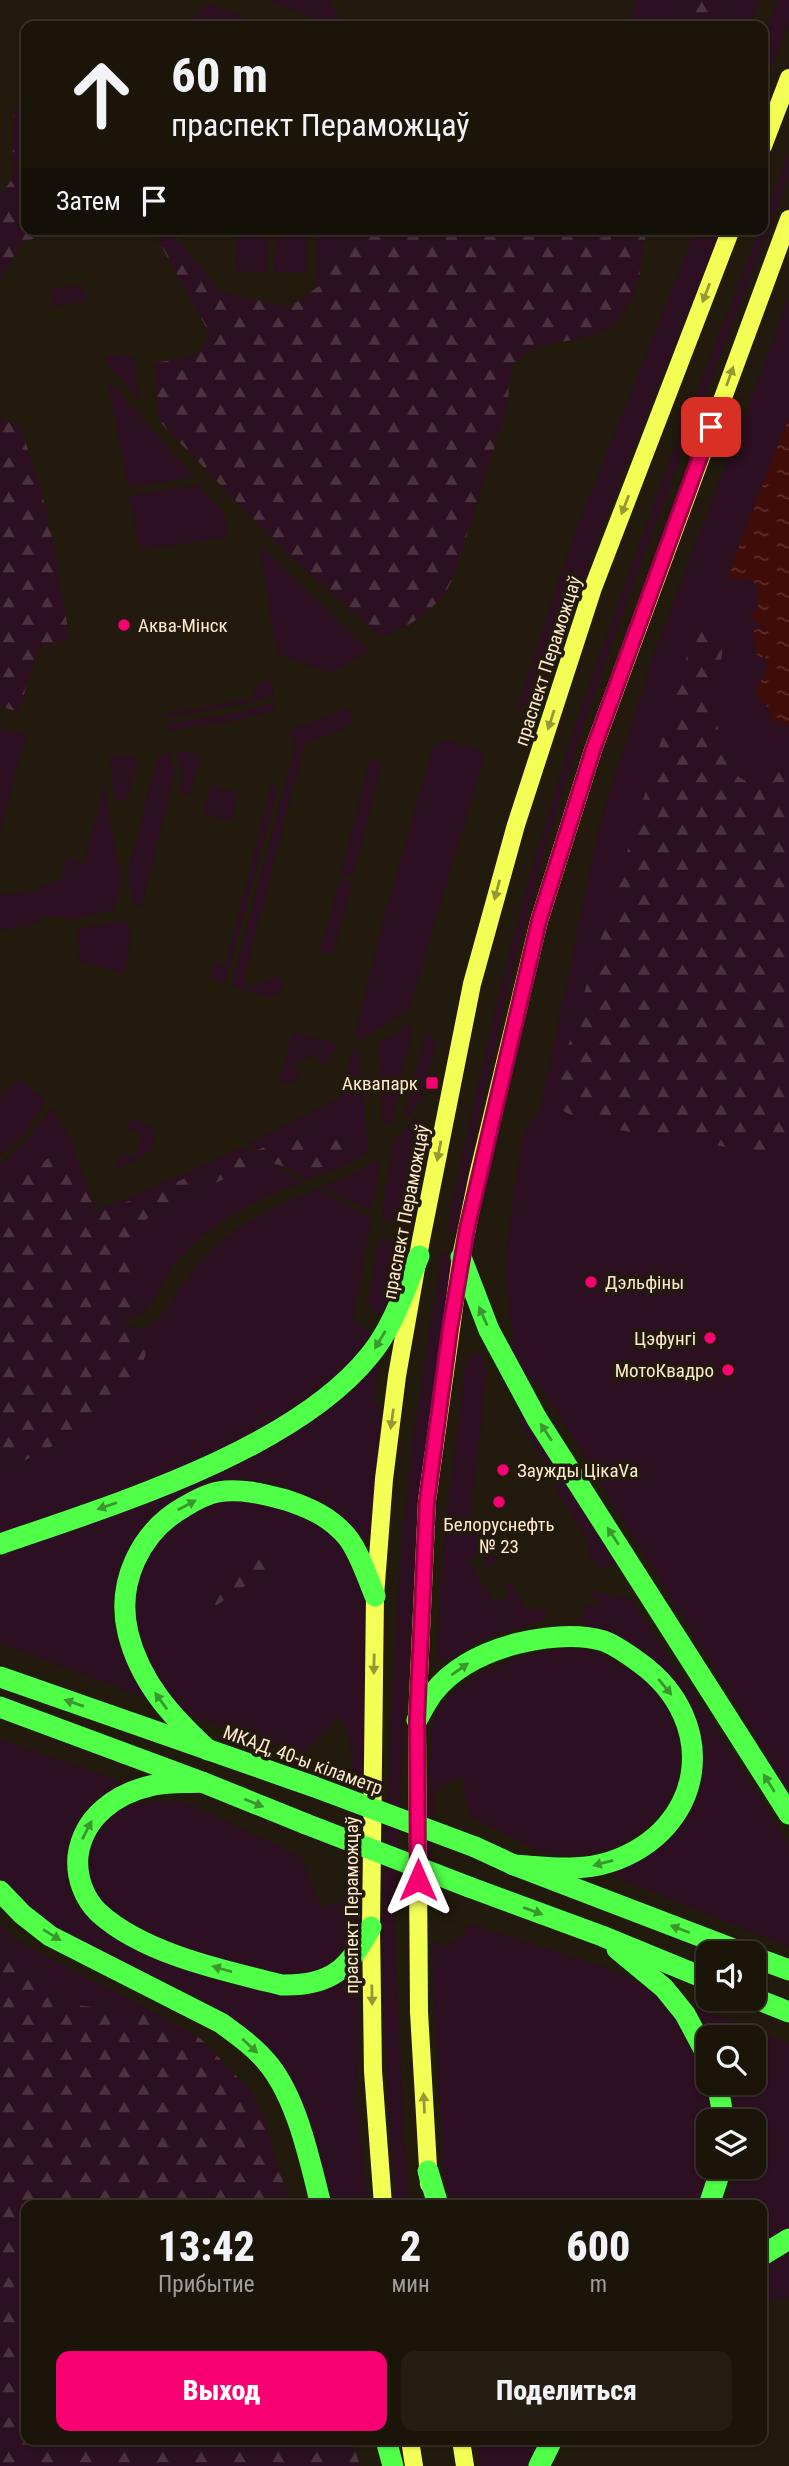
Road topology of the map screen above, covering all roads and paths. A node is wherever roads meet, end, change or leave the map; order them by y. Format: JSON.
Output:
{"nodes":[{"id":1,"x":789,"y":78,"type":"edge"},
{"id":2,"x":768,"y":133,"type":"edge"},
{"id":3,"x":789,"y":219,"type":"edge"},
{"id":4,"x":729,"y":235,"type":"edge"},
{"id":5,"x":419,"y":1256,"type":"junction"},
{"id":6,"x":461,"y":1257,"type":"junction"},
{"id":7,"x":0,"y":1544,"type":"edge"},
{"id":8,"x":375,"y":1596,"type":"junction"},
{"id":9,"x":0,"y":1677,"type":"edge"},
{"id":10,"x":0,"y":1707,"type":"edge"},
{"id":11,"x":417,"y":1720,"type":"junction"},
{"id":12,"x":208,"y":1750,"type":"junction"},
{"id":13,"x":202,"y":1782,"type":"junction"},
{"id":14,"x":789,"y":1814,"type":"edge"},
{"id":15,"x":514,"y":1865,"type":"junction"},
{"id":16,"x":0,"y":1891,"type":"edge"},
{"id":17,"x":371,"y":1927,"type":"junction"},
{"id":18,"x":602,"y":1936,"type":"junction"},
{"id":19,"x":713,"y":1941,"type":"edge"},
{"id":20,"x":766,"y":1961,"type":"edge"},
{"id":21,"x":789,"y":1970,"type":"edge"},
{"id":22,"x":696,"y":1975,"type":"edge"},
{"id":23,"x":766,"y":2003,"type":"edge"},
{"id":24,"x":789,"y":2012,"type":"edge"},
{"id":25,"x":696,"y":2035,"type":"edge"},
{"id":26,"x":428,"y":2171,"type":"junction"},
{"id":27,"x":718,"y":2179,"type":"edge"},
{"id":28,"x":320,"y":2200,"type":"edge"},
{"id":29,"x":383,"y":2200,"type":"edge"},
{"id":30,"x":431,"y":2200,"type":"edge"},
{"id":31,"x":437,"y":2200,"type":"edge"},
{"id":32,"x":711,"y":2200,"type":"edge"},
{"id":33,"x":789,"y":2239,"type":"edge"},
{"id":34,"x":767,"y":2252,"type":"edge"},
{"id":35,"x":387,"y":2445,"type":"edge"},
{"id":36,"x":411,"y":2445,"type":"edge"},
{"id":37,"x":462,"y":2445,"type":"edge"},
{"id":38,"x":550,"y":2445,"type":"edge"},
{"id":39,"x":393,"y":2466,"type":"edge"},
{"id":40,"x":414,"y":2466,"type":"edge"},
{"id":41,"x":465,"y":2466,"type":"edge"},
{"id":42,"x":539,"y":2466,"type":"edge"}],
"edges":[{"from":1,"to":2,"type":"main road"},
{"from":6,"to":3,"type":"main road","one_way":true},
{"from":4,"to":5,"type":"main road","name":"праспект Пераможцаў","one_way":true},
{"from":5,"to":7,"type":"highway","one_way":true},
{"from":5,"to":8,"type":"main road","name":"праспект Пераможцаў","one_way":true},
{"from":6,"to":11,"type":"main road"},
{"from":14,"to":6,"type":"highway","one_way":true},
{"from":12,"to":8,"type":"highway","one_way":true},
{"from":8,"to":17,"type":"main road","name":"праспект Пераможцаў","one_way":true},
{"from":12,"to":9,"type":"highway","name":"МКАД, 40-ы кіламетр","one_way":true},
{"from":10,"to":13,"type":"highway"},
{"from":11,"to":15,"type":"highway","one_way":true},
{"from":26,"to":11,"type":"main road","one_way":true},
{"from":12,"to":15,"type":"highway","name":"МКАД, 40-ы кіламетр","bridge":true},
{"from":17,"to":13,"type":"highway","one_way":true},
{"from":13,"to":18,"type":"highway","one_way":true,"bridge":true},
{"from":19,"to":15,"type":"highway","name":"МКАД, 40-ы кіламетр","one_way":true},
{"from":16,"to":28,"type":"highway","one_way":true},
{"from":17,"to":29,"type":"main road","name":"праспект Пераможцаў","one_way":true},
{"from":18,"to":22,"type":"highway"},
{"from":18,"to":25,"type":"highway"},
{"from":20,"to":21,"type":"highway"},
{"from":23,"to":24,"type":"highway"},
{"from":26,"to":30,"type":"main road"},
{"from":26,"to":31,"type":"highway"},
{"from":27,"to":32,"type":"highway"},
{"from":33,"to":34,"type":"highway"},
{"from":35,"to":39,"type":"highway"},
{"from":36,"to":40,"type":"main road"},
{"from":37,"to":41,"type":"main road"},
{"from":38,"to":42,"type":"highway"}]}
